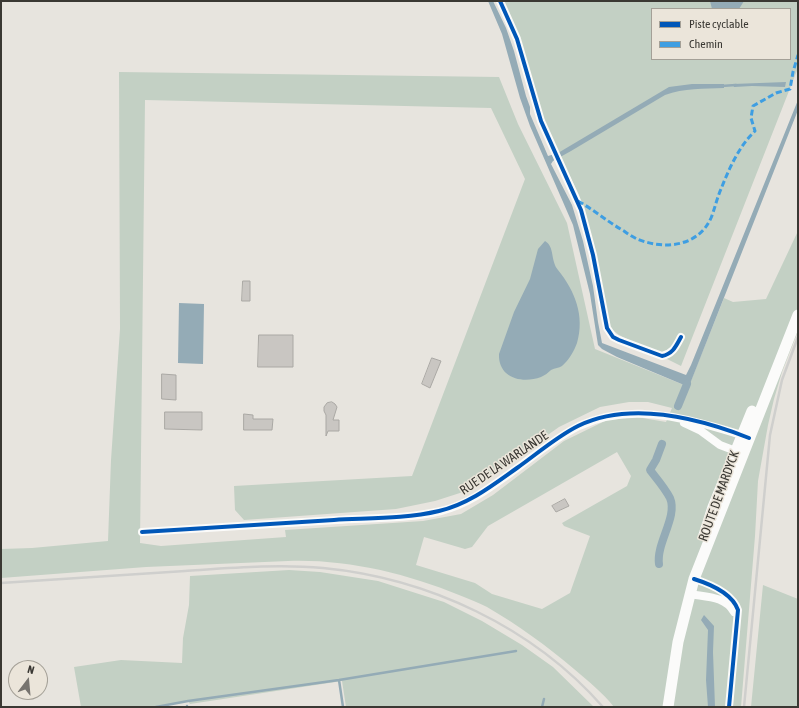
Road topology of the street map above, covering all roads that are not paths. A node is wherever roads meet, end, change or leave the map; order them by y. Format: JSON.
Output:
{"nodes":[{"id":1,"x":500,"y":1,"type":"edge"},
{"id":2,"x":798,"y":305,"type":"edge"},
{"id":3,"x":798,"y":316,"type":"edge"},
{"id":4,"x":681,"y":337,"type":"dead end"},
{"id":5,"x":657,"y":414,"type":"junction"},
{"id":6,"x":746,"y":437,"type":"junction"},
{"id":7,"x":739,"y":452,"type":"junction"},
{"id":8,"x":142,"y":532,"type":"dead end"},
{"id":9,"x":694,"y":579,"type":"junction"},
{"id":10,"x":690,"y":594,"type":"junction"},
{"id":11,"x":737,"y":624,"type":"junction"},
{"id":12,"x":668,"y":707,"type":"edge"},
{"id":13,"x":729,"y":707,"type":"edge"}],
"edges":[{"from":1,"to":4,"type":"street"},
{"from":2,"to":6,"type":"main road","name":"ROUTE DE MARDYCK"},
{"from":3,"to":6,"type":"main road","name":"ROUTE DE MARDYCK"},
{"from":5,"to":6,"type":"street","name":"RUE DE LA WARLANDE"},
{"from":5,"to":7,"type":"street","name":"RUE DE LA WARLANDE"},
{"from":5,"to":8,"type":"street","name":"RUE DE LA WARLANDE"},
{"from":6,"to":7,"type":"main road","name":"ROUTE DE MARDYCK"},
{"from":7,"to":9,"type":"main road","name":"ROUTE DE MARDYCK"},
{"from":9,"to":10,"type":"main road","name":"ROUTE DE MARDYCK"},
{"from":9,"to":11,"type":"street"},
{"from":10,"to":11,"type":"street"},
{"from":10,"to":12,"type":"main road","name":"ROUTE DE MARDYCK"},
{"from":11,"to":13,"type":"street"}]}
